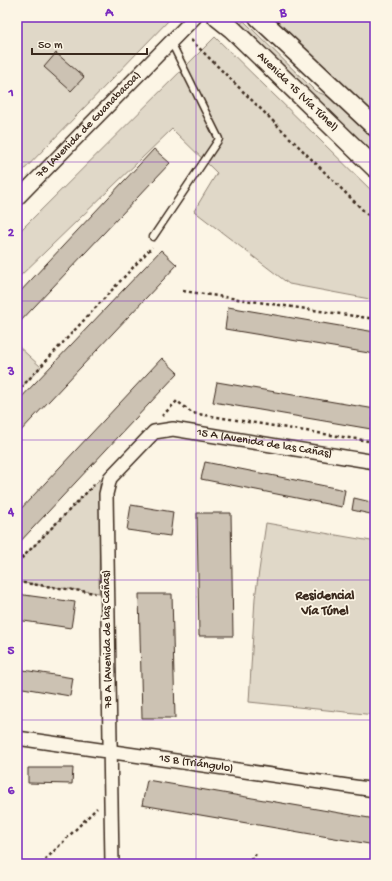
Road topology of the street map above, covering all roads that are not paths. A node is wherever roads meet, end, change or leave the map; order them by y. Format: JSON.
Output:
{"nodes":[{"id":1,"x":195,"y":17,"type":"edge"},
{"id":2,"x":218,"y":17,"type":"edge"},
{"id":3,"x":258,"y":17,"type":"edge"},
{"id":4,"x":171,"y":42,"type":"junction"},
{"id":5,"x":375,"y":128,"type":"edge"},
{"id":6,"x":375,"y":168,"type":"edge"},
{"id":7,"x":17,"y":199,"type":"edge"},
{"id":8,"x":153,"y":238,"type":"dead end"},
{"id":9,"x":154,"y":432,"type":"joint"},
{"id":10,"x":375,"y":462,"type":"edge"},
{"id":11,"x":17,"y":738,"type":"edge"},
{"id":12,"x":110,"y":753,"type":"junction"},
{"id":13,"x":375,"y":790,"type":"edge"},
{"id":14,"x":112,"y":864,"type":"edge"}],
"edges":[{"from":1,"to":4,"type":"street","name":"78 (Avenida de Guanabacoa)"},
{"from":2,"to":6,"type":"main road","name":"Avenida 15 (Vía Túnel)"},
{"from":3,"to":5,"type":"main road"},
{"from":4,"to":7,"type":"street","name":"78 (Avenida de Guanabacoa)"},
{"from":4,"to":8,"type":"lane"},
{"from":9,"to":10,"type":"street","name":"15 A (Avenida de las Cañas)"},
{"from":9,"to":12,"type":"street","name":"78 A (Avenida de las Cañas)"},
{"from":11,"to":12,"type":"street","name":"15 B (Triángulo)"},
{"from":12,"to":13,"type":"street","name":"15 B (Triángulo)"},
{"from":12,"to":14,"type":"street","name":"78 A (Avenida de las Cañas)"}]}
